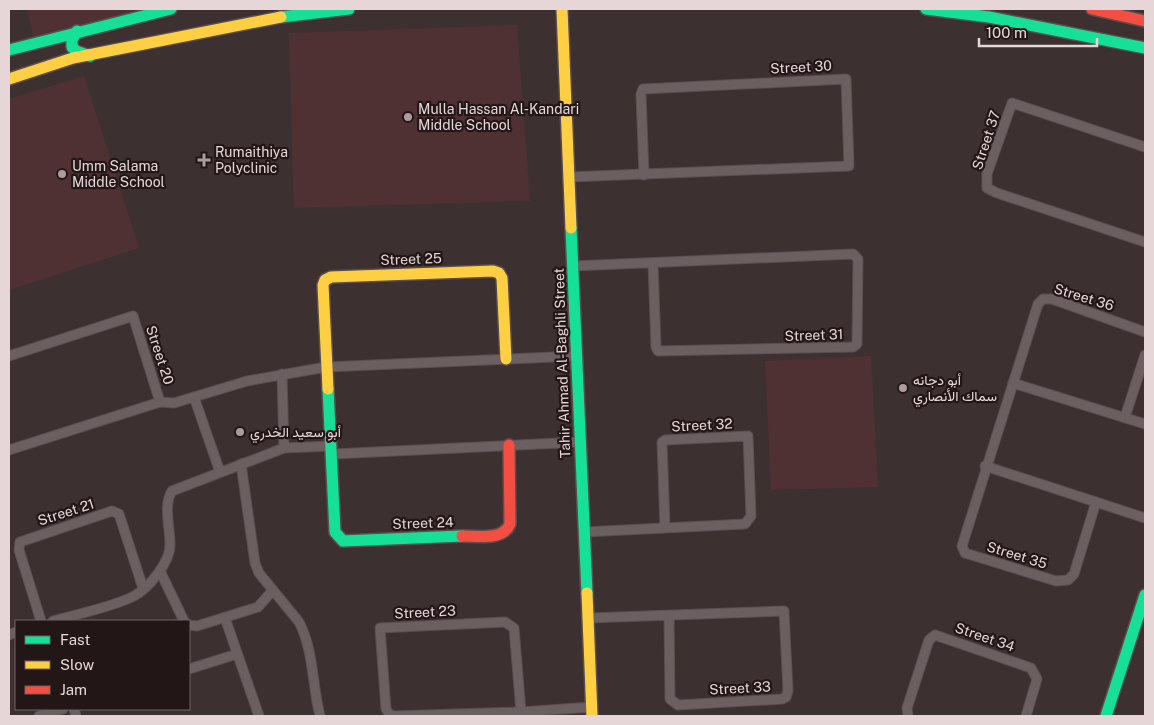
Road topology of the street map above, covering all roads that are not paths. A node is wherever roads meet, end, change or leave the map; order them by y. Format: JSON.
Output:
{"nodes":[{"id":1,"x":171,"y":9,"type":"edge"},
{"id":2,"x":350,"y":9,"type":"edge"},
{"id":3,"x":562,"y":9,"type":"edge"},
{"id":4,"x":926,"y":9,"type":"edge"},
{"id":5,"x":1092,"y":9,"type":"edge"},
{"id":6,"x":1117,"y":9,"type":"edge"},
{"id":7,"x":986,"y":13,"type":"edge"},
{"id":8,"x":1128,"y":17,"type":"junction"},
{"id":9,"x":1145,"y":21,"type":"edge"},
{"id":10,"x":77,"y":31,"type":"junction"},
{"id":11,"x":1145,"y":48,"type":"edge"},
{"id":12,"x":9,"y":50,"type":"edge"},
{"id":13,"x":90,"y":56,"type":"junction"},
{"id":14,"x":9,"y":79,"type":"edge"},
{"id":15,"x":1145,"y":147,"type":"edge"},
{"id":16,"x":644,"y":176,"type":"junction"},
{"id":17,"x":569,"y":177,"type":"junction"},
{"id":18,"x":1145,"y":242,"type":"edge"},
{"id":19,"x":653,"y":264,"type":"junction"},
{"id":20,"x":573,"y":266,"type":"junction"},
{"id":21,"x":1145,"y":332,"type":"edge"},
{"id":22,"x":1145,"y":355,"type":"edge"},
{"id":23,"x":9,"y":356,"type":"edge"},
{"id":24,"x":577,"y":356,"type":"junction"},
{"id":25,"x":506,"y":359,"type":"junction"},
{"id":26,"x":326,"y":367,"type":"junction"},
{"id":27,"x":282,"y":374,"type":"junction"},
{"id":28,"x":1013,"y":382,"type":"junction"},
{"id":29,"x":194,"y":397,"type":"junction"},
{"id":30,"x":160,"y":402,"type":"junction"},
{"id":31,"x":328,"y":410,"type":"joint"},
{"id":32,"x":1002,"y":411,"type":"joint"},
{"id":33,"x":1125,"y":417,"type":"junction"},
{"id":34,"x":1145,"y":424,"type":"edge"},
{"id":35,"x":580,"y":442,"type":"junction"},
{"id":36,"x":509,"y":446,"type":"junction"},
{"id":37,"x":284,"y":448,"type":"junction"},
{"id":38,"x":9,"y":450,"type":"edge"},
{"id":39,"x":332,"y":450,"type":"junction"},
{"id":40,"x":241,"y":464,"type":"junction"},
{"id":41,"x":985,"y":466,"type":"junction"},
{"id":42,"x":220,"y":472,"type":"junction"},
{"id":43,"x":1096,"y":502,"type":"junction"},
{"id":44,"x":1145,"y":518,"type":"edge"},
{"id":45,"x":665,"y":528,"type":"junction"},
{"id":46,"x":584,"y":532,"type":"junction"},
{"id":47,"x":160,"y":571,"type":"junction"},
{"id":48,"x":143,"y":588,"type":"junction"},
{"id":49,"x":273,"y":590,"type":"junction"},
{"id":50,"x":1145,"y":595,"type":"edge"},
{"id":51,"x":1142,"y":615,"type":"edge"},
{"id":52,"x":669,"y":616,"type":"junction"},
{"id":53,"x":225,"y":618,"type":"junction"},
{"id":54,"x":588,"y":618,"type":"junction"},
{"id":55,"x":41,"y":620,"type":"edge"},
{"id":56,"x":56,"y":620,"type":"edge"},
{"id":57,"x":184,"y":620,"type":"edge"},
{"id":58,"x":190,"y":625,"type":"edge"},
{"id":59,"x":237,"y":654,"type":"junction"},
{"id":60,"x":190,"y":669,"type":"edge"},
{"id":61,"x":60,"y":710,"type":"edge"},
{"id":62,"x":521,"y":712,"type":"junction"},
{"id":63,"x":592,"y":712,"type":"edge"},
{"id":64,"x":40,"y":716,"type":"edge"},
{"id":65,"x":259,"y":716,"type":"edge"},
{"id":66,"x":320,"y":716,"type":"edge"},
{"id":67,"x":908,"y":716,"type":"edge"},
{"id":68,"x":1026,"y":716,"type":"edge"},
{"id":69,"x":1106,"y":716,"type":"edge"}],
"edges":[{"from":1,"to":10,"type":"street"},
{"from":2,"to":13,"type":"street"},
{"from":3,"to":17,"type":"street","name":"Tahir Ahmad Al-Baghli Street"},
{"from":4,"to":7,"type":"street"},
{"from":5,"to":8,"type":"street"},
{"from":6,"to":8,"type":"street"},
{"from":7,"to":11,"type":"street"},
{"from":8,"to":9,"type":"street"},
{"from":10,"to":12,"type":"street"},
{"from":10,"to":13,"type":"street"},
{"from":13,"to":14,"type":"street"},
{"from":15,"to":18,"type":"street","name":"Street 37"},
{"from":16,"to":16,"type":"street","name":"Street 30"},
{"from":16,"to":17,"type":"street","name":"Street 30"},
{"from":17,"to":20,"type":"street","name":"Tahir Ahmad Al-Baghli Street"},
{"from":19,"to":19,"type":"street","name":"Street 31"},
{"from":19,"to":20,"type":"street","name":"Street 31"},
{"from":20,"to":24,"type":"street","name":"Tahir Ahmad Al-Baghli Street"},
{"from":21,"to":28,"type":"street","name":"Street 36"},
{"from":22,"to":33,"type":"street"},
{"from":23,"to":30,"type":"street","name":"Street 20"},
{"from":24,"to":25,"type":"street"},
{"from":24,"to":35,"type":"street","name":"Tahir Ahmad Al-Baghli Street"},
{"from":25,"to":26,"type":"street"},
{"from":25,"to":26,"type":"street","name":"Street 25"},
{"from":26,"to":27,"type":"street"},
{"from":26,"to":31,"type":"street","name":"Street 25"},
{"from":27,"to":29,"type":"street"},
{"from":27,"to":37,"type":"street"},
{"from":28,"to":32,"type":"street","name":"Street 36"},
{"from":28,"to":33,"type":"street"},
{"from":29,"to":30,"type":"street"},
{"from":29,"to":42,"type":"street"},
{"from":30,"to":38,"type":"street","name":"Street 20"},
{"from":31,"to":39,"type":"street","name":"Street 24"},
{"from":32,"to":41,"type":"street","name":"Street 35"},
{"from":33,"to":34,"type":"street"},
{"from":35,"to":36,"type":"street"},
{"from":35,"to":46,"type":"street","name":"Tahir Ahmad Al-Baghli Street"},
{"from":36,"to":39,"type":"street"},
{"from":36,"to":39,"type":"street","name":"Street 24"},
{"from":37,"to":39,"type":"street"},
{"from":37,"to":40,"type":"street"},
{"from":40,"to":42,"type":"street"},
{"from":40,"to":49,"type":"street"},
{"from":41,"to":43,"type":"street"},
{"from":41,"to":43,"type":"street","name":"Street 35"},
{"from":42,"to":47,"type":"street"},
{"from":43,"to":44,"type":"street"},
{"from":45,"to":45,"type":"street","name":"Street 32"},
{"from":45,"to":46,"type":"street","name":"Street 32"},
{"from":46,"to":54,"type":"street","name":"Tahir Ahmad Al-Baghli Street"},
{"from":47,"to":48,"type":"street"},
{"from":47,"to":57,"type":"street"},
{"from":48,"to":55,"type":"street","name":"Street 21"},
{"from":48,"to":56,"type":"street"},
{"from":49,"to":53,"type":"street"},
{"from":49,"to":66,"type":"street"},
{"from":50,"to":51,"type":"street"},
{"from":51,"to":69,"type":"street"},
{"from":52,"to":52,"type":"street","name":"Street 33"},
{"from":52,"to":54,"type":"street","name":"Street 33"},
{"from":53,"to":58,"type":"street"},
{"from":53,"to":59,"type":"street"},
{"from":54,"to":63,"type":"street","name":"Tahir Ahmad Al-Baghli Street"},
{"from":59,"to":60,"type":"street"},
{"from":59,"to":65,"type":"street"},
{"from":61,"to":64,"type":"street"},
{"from":62,"to":62,"type":"street","name":"Street 23"},
{"from":62,"to":63,"type":"street","name":"Street 23"},
{"from":67,"to":68,"type":"street","name":"Street 34"}]}
